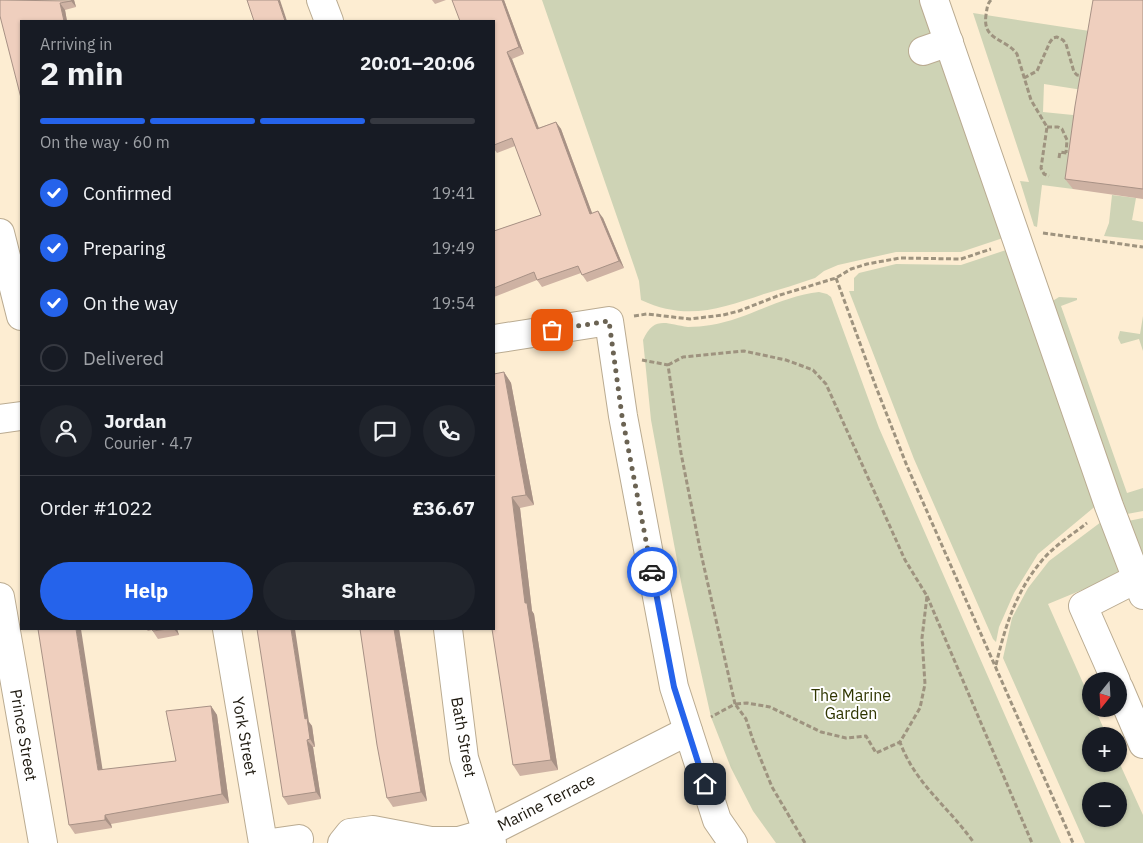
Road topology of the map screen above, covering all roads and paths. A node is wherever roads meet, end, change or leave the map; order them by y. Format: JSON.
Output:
{"nodes":[{"id":1,"x":321,"y":0,"type":"edge"},
{"id":2,"x":934,"y":0,"type":"edge"},
{"id":3,"x":991,"y":0,"type":"edge"},
{"id":4,"x":329,"y":20,"type":"edge"},
{"id":5,"x":949,"y":42,"type":"junction"},
{"id":6,"x":923,"y":51,"type":"dead end"},
{"id":7,"x":1086,"y":72,"type":"edge"},
{"id":8,"x":1024,"y":78,"type":"junction"},
{"id":9,"x":1047,"y":127,"type":"junction"},
{"id":10,"x":1066,"y":152,"type":"junction"},
{"id":11,"x":1072,"y":153,"type":"edge"},
{"id":12,"x":1059,"y":158,"type":"dead end"},
{"id":13,"x":1049,"y":176,"type":"dead end"},
{"id":14,"x":0,"y":233,"type":"edge"},
{"id":15,"x":1018,"y":240,"type":"junction"},
{"id":16,"x":1143,"y":247,"type":"edge"},
{"id":17,"x":836,"y":278,"type":"junction"},
{"id":18,"x":20,"y":312,"type":"edge"},
{"id":19,"x":609,"y":321,"type":"junction"},
{"id":20,"x":495,"y":339,"type":"edge"},
{"id":21,"x":614,"y":358,"type":"junction"},
{"id":22,"x":668,"y":365,"type":"junction"},
{"id":23,"x":20,"y":416,"type":"edge"},
{"id":24,"x":0,"y":418,"type":"edge"},
{"id":25,"x":1110,"y":506,"type":"junction"},
{"id":26,"x":1140,"y":587,"type":"edge"},
{"id":27,"x":927,"y":596,"type":"junction"},
{"id":28,"x":0,"y":597,"type":"edge"},
{"id":29,"x":227,"y":630,"type":"edge"},
{"id":30,"x":448,"y":630,"type":"edge"},
{"id":31,"x":996,"y":665,"type":"junction"},
{"id":32,"x":1112,"y":672,"type":"edge"},
{"id":33,"x":734,"y":704,"type":"junction"},
{"id":34,"x":1128,"y":709,"type":"edge"},
{"id":35,"x":688,"y":731,"type":"junction"},
{"id":36,"x":900,"y":742,"type":"junction"},
{"id":37,"x":1143,"y":744,"type":"edge"},
{"id":38,"x":489,"y":838,"type":"edge"},
{"id":39,"x":299,"y":839,"type":"dead end"},
{"id":40,"x":459,"y":842,"type":"edge"},
{"id":41,"x":43,"y":843,"type":"edge"},
{"id":42,"x":263,"y":843,"type":"edge"},
{"id":43,"x":271,"y":843,"type":"edge"},
{"id":44,"x":342,"y":843,"type":"edge"},
{"id":45,"x":733,"y":843,"type":"edge"},
{"id":46,"x":805,"y":843,"type":"edge"},
{"id":47,"x":974,"y":843,"type":"edge"},
{"id":48,"x":1032,"y":843,"type":"edge"},
{"id":49,"x":1073,"y":843,"type":"edge"}],
"edges":[{"from":1,"to":4,"type":"street"},
{"from":2,"to":5,"type":"street"},
{"from":3,"to":8,"type":"path"},
{"from":5,"to":6,"type":"street"},
{"from":5,"to":15,"type":"street"},
{"from":7,"to":8,"type":"path"},
{"from":8,"to":9,"type":"path"},
{"from":9,"to":10,"type":"path"},
{"from":9,"to":13,"type":"path"},
{"from":10,"to":11,"type":"path"},
{"from":10,"to":12,"type":"path"},
{"from":14,"to":18,"type":"street"},
{"from":15,"to":16,"type":"path"},
{"from":15,"to":17,"type":"path"},
{"from":15,"to":25,"type":"street"},
{"from":17,"to":19,"type":"path"},
{"from":17,"to":31,"type":"path"},
{"from":19,"to":20,"type":"street"},
{"from":19,"to":21,"type":"street"},
{"from":21,"to":22,"type":"path"},
{"from":21,"to":35,"type":"street"},
{"from":22,"to":27,"type":"path"},
{"from":22,"to":33,"type":"path"},
{"from":23,"to":24,"type":"street"},
{"from":25,"to":26,"type":"street"},
{"from":25,"to":31,"type":"path"},
{"from":26,"to":32,"type":"street"},
{"from":27,"to":36,"type":"path"},
{"from":27,"to":48,"type":"path"},
{"from":28,"to":41,"type":"street","name":"Prince Street"},
{"from":29,"to":42,"type":"street","name":"York Street"},
{"from":30,"to":38,"type":"street","name":"Bath Street"},
{"from":31,"to":49,"type":"path"},
{"from":33,"to":35,"type":"path"},
{"from":33,"to":36,"type":"path"},
{"from":33,"to":46,"type":"path"},
{"from":34,"to":37,"type":"street"},
{"from":35,"to":38,"type":"street","name":"Marine Terrace"},
{"from":35,"to":45,"type":"street"},
{"from":36,"to":47,"type":"path"},
{"from":38,"to":40,"type":"street","name":"Marine Terrace"},
{"from":39,"to":43,"type":"street"},
{"from":40,"to":44,"type":"street","name":"Marine Terrace"}]}
